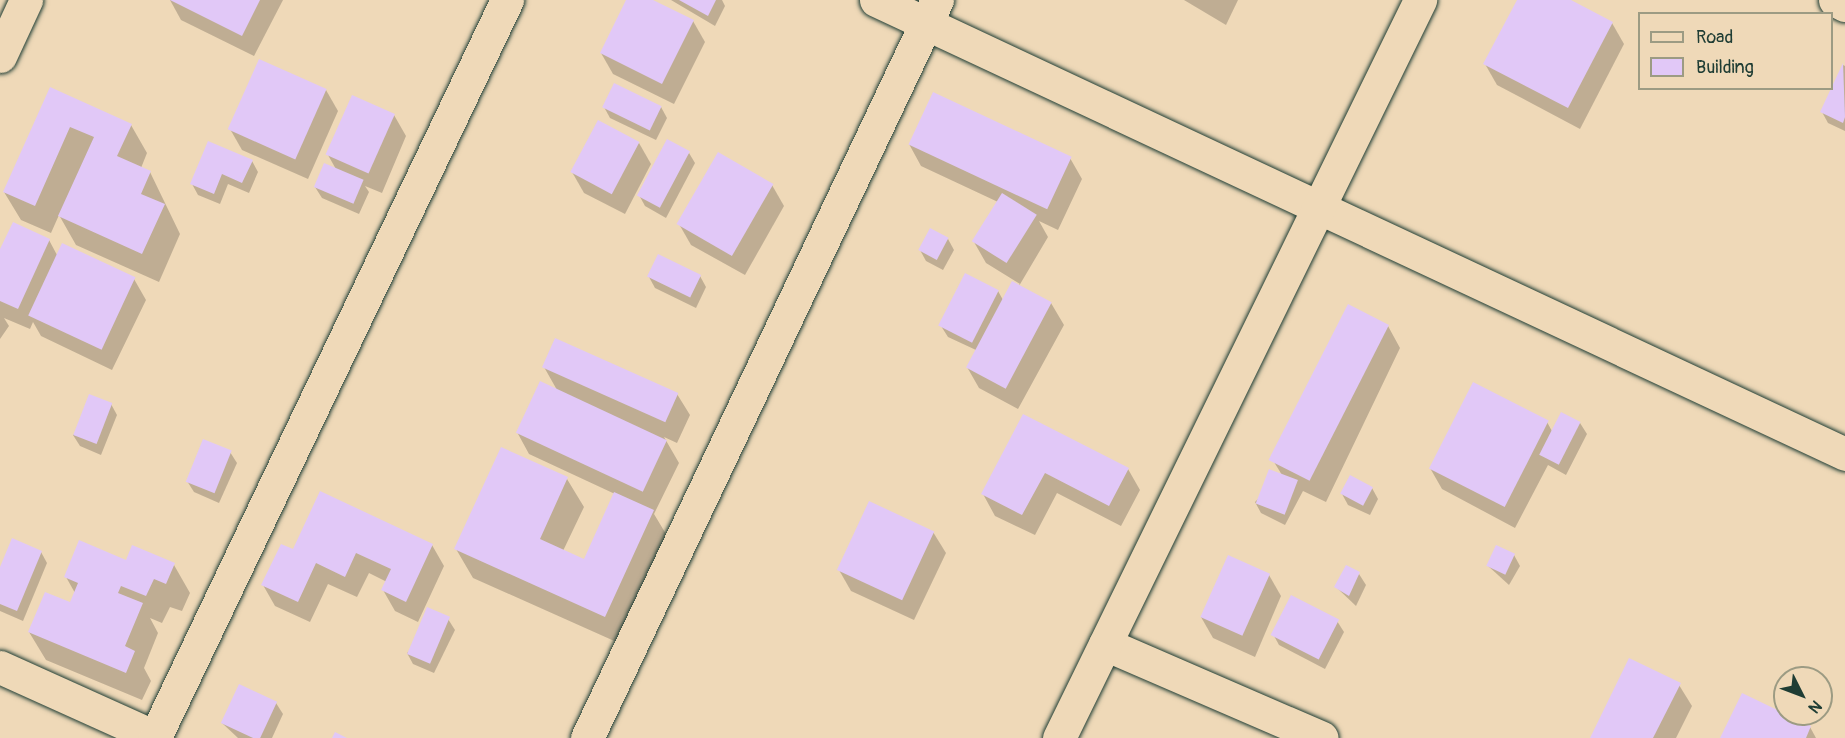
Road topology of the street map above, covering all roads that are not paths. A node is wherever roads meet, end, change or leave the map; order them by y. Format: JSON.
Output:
{"nodes":[{"id":1,"x":26,"y":0,"type":"edge"},
{"id":2,"x":507,"y":0,"type":"edge"},
{"id":3,"x":876,"y":0,"type":"edge"},
{"id":4,"x":1420,"y":0,"type":"edge"},
{"id":5,"x":1835,"y":0,"type":"edge"},
{"id":6,"x":1845,"y":5,"type":"edge"},
{"id":7,"x":931,"y":11,"type":"edge"},
{"id":8,"x":0,"y":56,"type":"edge"},
{"id":9,"x":1317,"y":209,"type":"junction"},
{"id":10,"x":1842,"y":444,"type":"edge"},
{"id":11,"x":1105,"y":644,"type":"junction"},
{"id":12,"x":0,"y":667,"type":"edge"},
{"id":13,"x":156,"y":738,"type":"edge"},
{"id":14,"x":587,"y":738,"type":"edge"},
{"id":15,"x":1059,"y":738,"type":"edge"},
{"id":16,"x":1322,"y":738,"type":"edge"}],
"edges":[{"from":1,"to":8,"type":"street"},
{"from":2,"to":13,"type":"street"},
{"from":3,"to":7,"type":"street"},
{"from":4,"to":9,"type":"street"},
{"from":5,"to":6,"type":"street"},
{"from":7,"to":9,"type":"street"},
{"from":7,"to":14,"type":"street"},
{"from":9,"to":10,"type":"street"},
{"from":9,"to":11,"type":"street"},
{"from":11,"to":15,"type":"street"},
{"from":11,"to":16,"type":"street"},
{"from":12,"to":13,"type":"street"}]}
